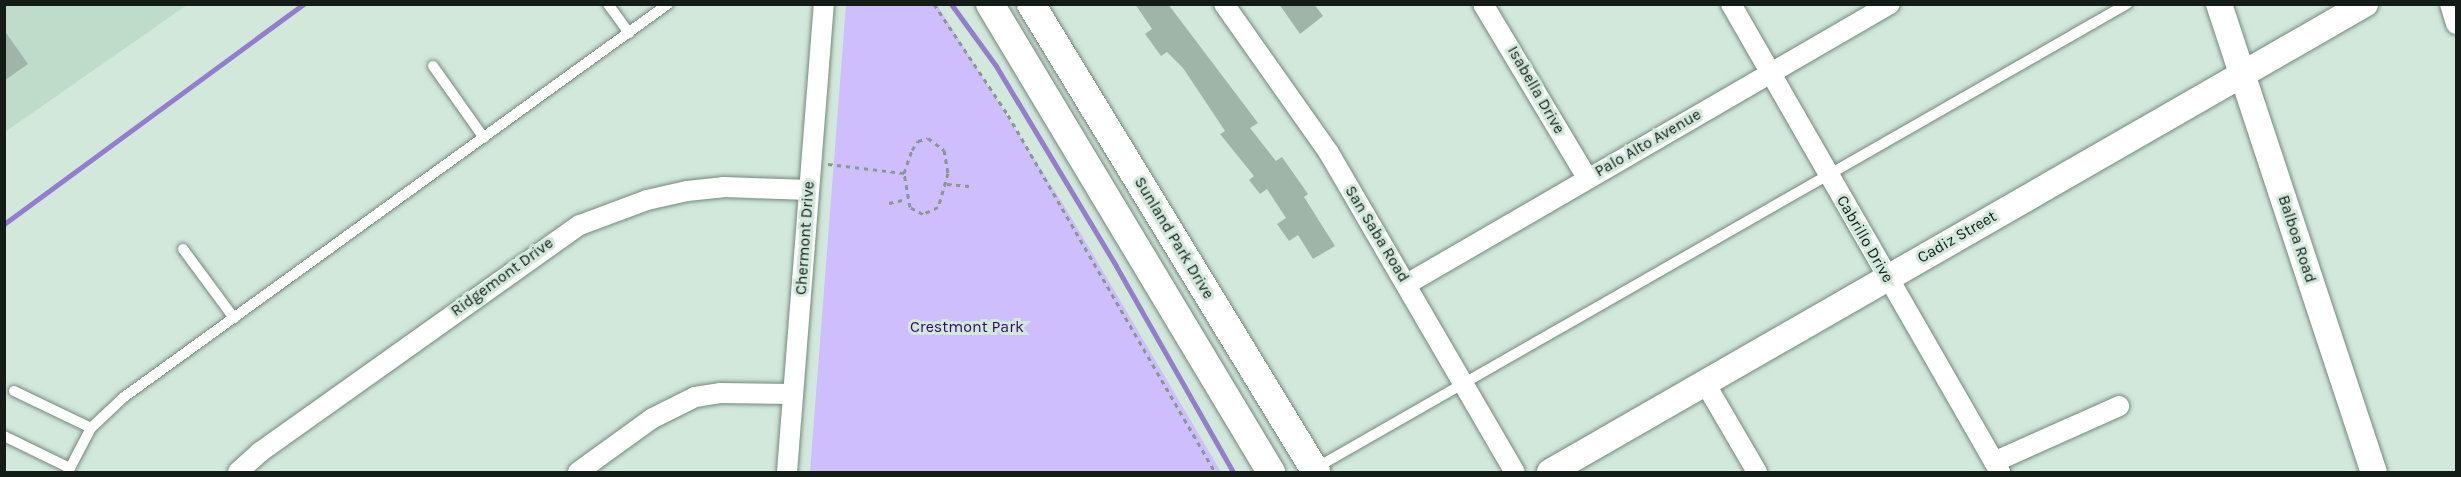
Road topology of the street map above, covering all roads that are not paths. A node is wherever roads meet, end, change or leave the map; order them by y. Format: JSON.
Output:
{"nodes":[{"id":1,"x":608,"y":4,"type":"edge"},
{"id":2,"x":668,"y":4,"type":"edge"},
{"id":3,"x":824,"y":4,"type":"edge"},
{"id":4,"x":990,"y":4,"type":"edge"},
{"id":5,"x":1031,"y":4,"type":"edge"},
{"id":6,"x":1224,"y":4,"type":"edge"},
{"id":7,"x":1483,"y":4,"type":"edge"},
{"id":8,"x":1731,"y":4,"type":"edge"},
{"id":9,"x":1890,"y":4,"type":"edge"},
{"id":10,"x":2127,"y":4,"type":"edge"},
{"id":11,"x":2219,"y":4,"type":"edge"},
{"id":12,"x":2365,"y":4,"type":"edge"},
{"id":13,"x":2450,"y":4,"type":"edge"},
{"id":14,"x":2457,"y":24,"type":"edge"},
{"id":15,"x":628,"y":33,"type":"junction"},
{"id":16,"x":433,"y":66,"type":"dead end"},
{"id":17,"x":1772,"y":71,"type":"junction"},
{"id":18,"x":2242,"y":74,"type":"junction"},
{"id":19,"x":484,"y":138,"type":"junction"},
{"id":20,"x":1828,"y":175,"type":"junction"},
{"id":21,"x":1587,"y":178,"type":"junction"},
{"id":22,"x":809,"y":190,"type":"junction"},
{"id":23,"x":183,"y":249,"type":"dead end"},
{"id":24,"x":1887,"y":278,"type":"junction"},
{"id":25,"x":1407,"y":284,"type":"junction"},
{"id":26,"x":234,"y":318,"type":"junction"},
{"id":27,"x":1464,"y":383,"type":"junction"},
{"id":28,"x":1705,"y":383,"type":"junction"},
{"id":29,"x":15,"y":391,"type":"dead end"},
{"id":30,"x":793,"y":394,"type":"junction"},
{"id":31,"x":2119,"y":406,"type":"dead end"},
{"id":32,"x":91,"y":428,"type":"junction"},
{"id":33,"x":4,"y":436,"type":"edge"},
{"id":34,"x":1997,"y":467,"type":"edge"},
{"id":35,"x":69,"y":470,"type":"edge"},
{"id":36,"x":1315,"y":471,"type":"edge"},
{"id":37,"x":238,"y":472,"type":"edge"},
{"id":38,"x":578,"y":472,"type":"edge"},
{"id":39,"x":787,"y":472,"type":"edge"},
{"id":40,"x":1271,"y":472,"type":"edge"},
{"id":41,"x":1515,"y":472,"type":"edge"},
{"id":42,"x":1550,"y":472,"type":"edge"},
{"id":43,"x":1757,"y":472,"type":"edge"},
{"id":44,"x":2374,"y":472,"type":"edge"}],
"edges":[{"from":1,"to":15,"type":"lane"},
{"from":2,"to":15,"type":"lane"},
{"from":3,"to":22,"type":"street","name":"Chermont Drive"},
{"from":4,"to":40,"type":"main road"},
{"from":5,"to":36,"type":"main road","name":"Sunland Park Drive"},
{"from":6,"to":25,"type":"street","name":"San Saba Road"},
{"from":7,"to":21,"type":"street","name":"Isabella Drive"},
{"from":8,"to":17,"type":"street","name":"Cabrillo Drive"},
{"from":9,"to":17,"type":"street","name":"Palo Alto Avenue"},
{"from":10,"to":20,"type":"lane"},
{"from":11,"to":18,"type":"street","name":"Balboa Road"},
{"from":12,"to":18,"type":"street","name":"Cadiz Street"},
{"from":13,"to":14,"type":"street"},
{"from":15,"to":19,"type":"lane"},
{"from":16,"to":19,"type":"lane"},
{"from":17,"to":20,"type":"street","name":"Cabrillo Drive"},
{"from":17,"to":21,"type":"street","name":"Palo Alto Avenue"},
{"from":18,"to":24,"type":"street","name":"Cadiz Street"},
{"from":18,"to":44,"type":"street","name":"Balboa Road"},
{"from":19,"to":26,"type":"lane"},
{"from":20,"to":24,"type":"street","name":"Cabrillo Drive"},
{"from":20,"to":27,"type":"lane"},
{"from":21,"to":25,"type":"street","name":"Palo Alto Avenue"},
{"from":22,"to":30,"type":"street","name":"Chermont Drive"},
{"from":22,"to":37,"type":"street","name":"Ridgemont Drive"},
{"from":23,"to":26,"type":"lane"},
{"from":24,"to":28,"type":"street","name":"Cadiz Street"},
{"from":24,"to":34,"type":"street","name":"Cabrillo Drive"},
{"from":25,"to":27,"type":"street","name":"San Saba Road"},
{"from":26,"to":32,"type":"lane"},
{"from":27,"to":36,"type":"lane"},
{"from":27,"to":41,"type":"street","name":"San Saba Road"},
{"from":28,"to":42,"type":"street","name":"Cadiz Street"},
{"from":28,"to":43,"type":"street"},
{"from":29,"to":32,"type":"lane"},
{"from":30,"to":38,"type":"street"},
{"from":30,"to":39,"type":"street","name":"Chermont Drive"},
{"from":31,"to":34,"type":"street"},
{"from":32,"to":35,"type":"lane"},
{"from":33,"to":35,"type":"lane"}]}
